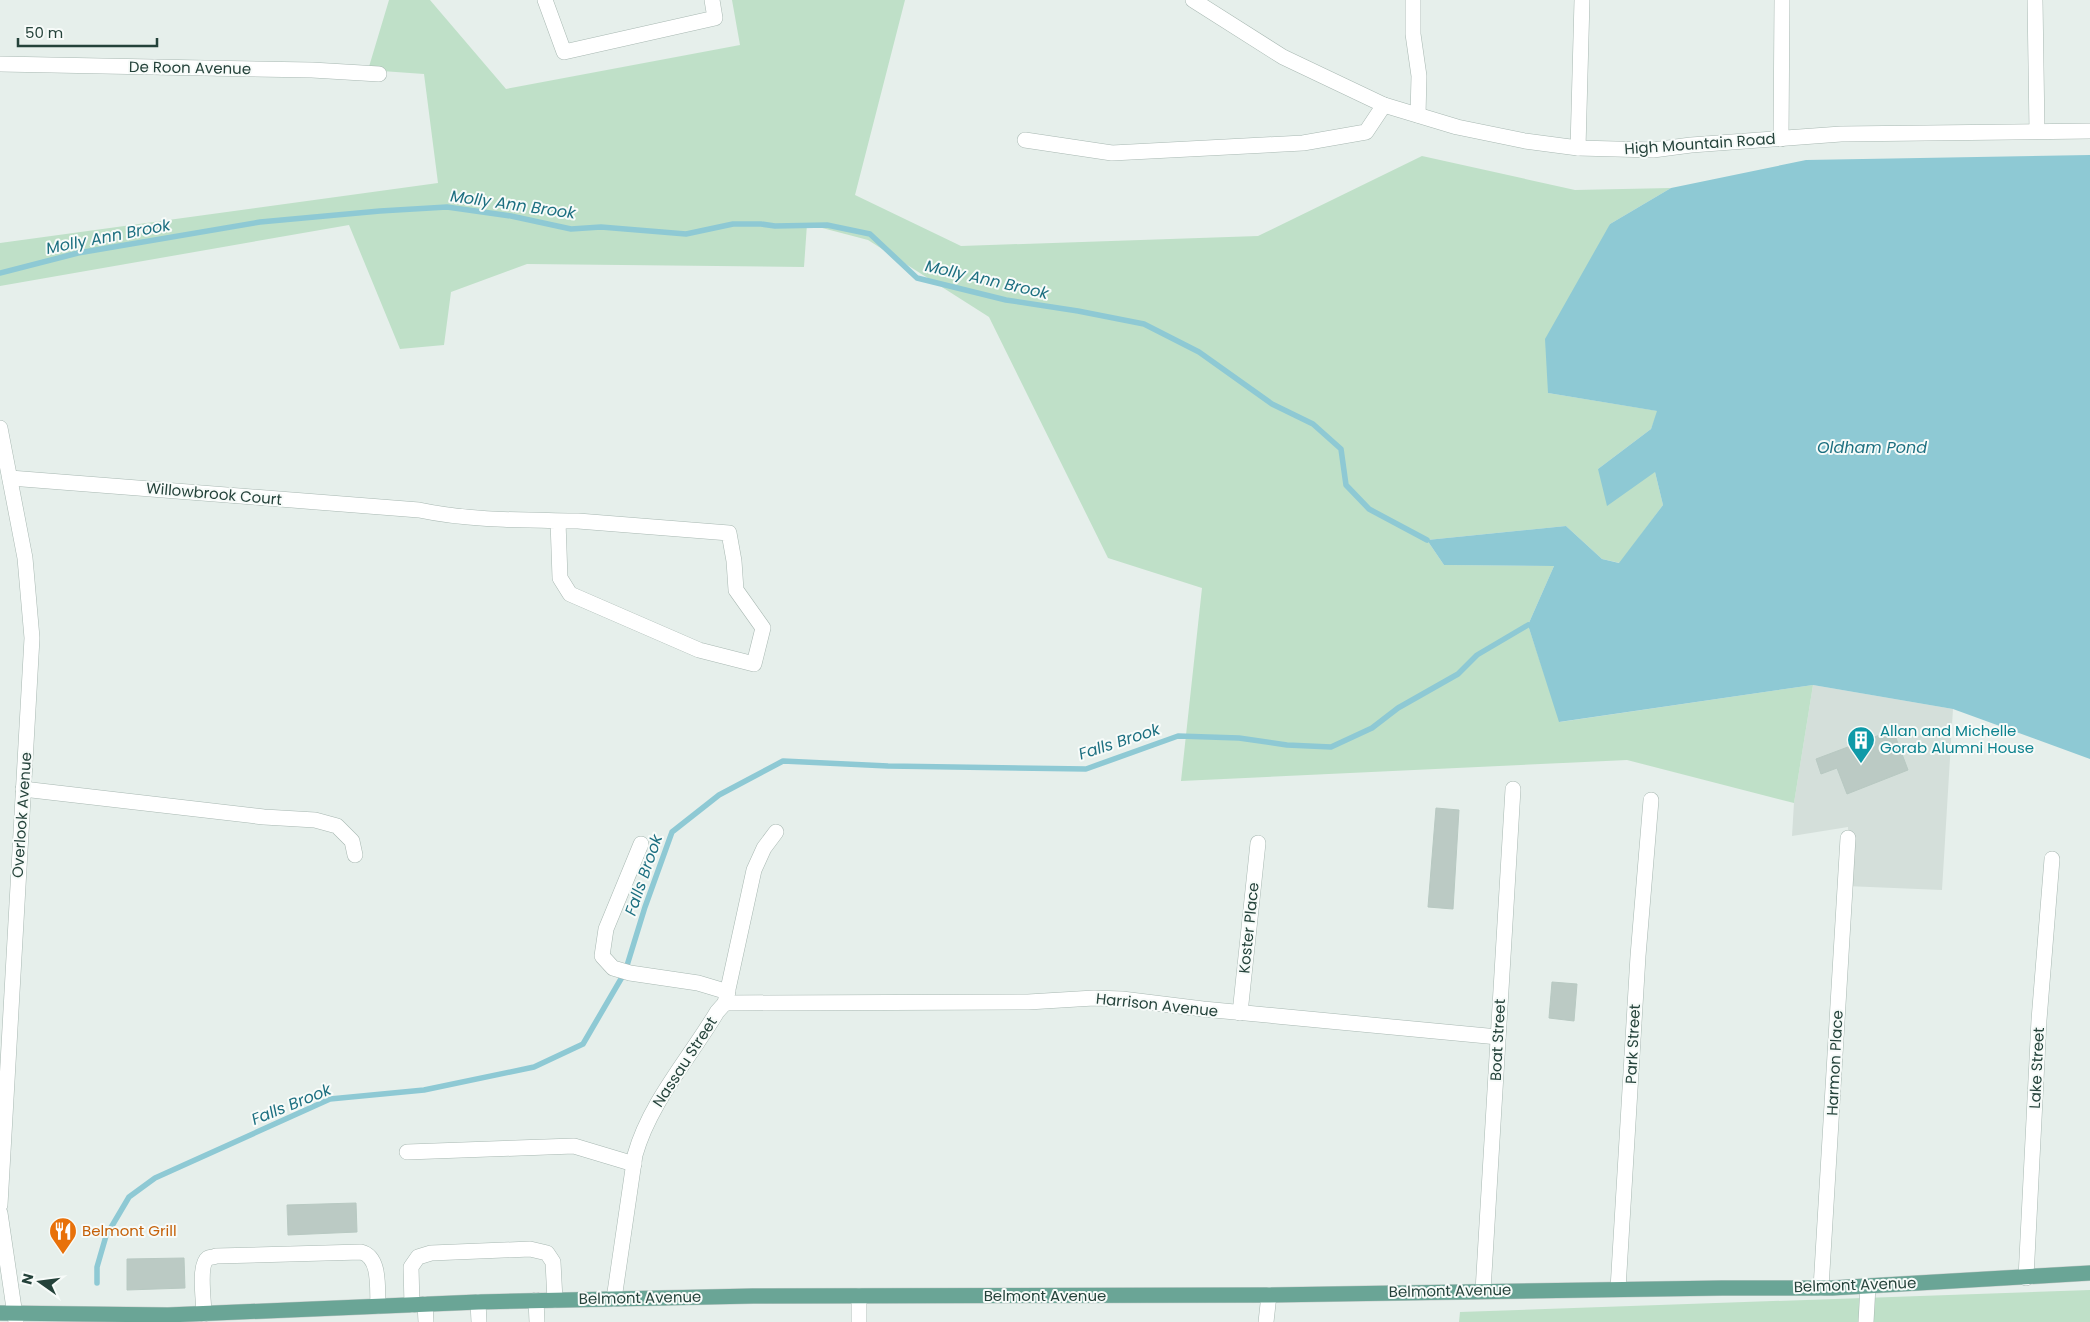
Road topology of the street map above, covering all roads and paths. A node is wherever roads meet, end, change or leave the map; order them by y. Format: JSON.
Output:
{"nodes":[{"id":1,"x":545,"y":0,"type":"edge"},
{"id":2,"x":712,"y":0,"type":"edge"},
{"id":3,"x":1193,"y":0,"type":"edge"},
{"id":4,"x":1414,"y":0,"type":"edge"},
{"id":5,"x":1582,"y":0,"type":"edge"},
{"id":6,"x":1782,"y":0,"type":"edge"},
{"id":7,"x":2035,"y":0,"type":"edge"},
{"id":8,"x":0,"y":64,"type":"edge"},
{"id":9,"x":379,"y":74,"type":"dead end"},
{"id":10,"x":1384,"y":105,"type":"junction"},
{"id":11,"x":1418,"y":115,"type":"junction"},
{"id":12,"x":2090,"y":131,"type":"edge"},
{"id":13,"x":2036,"y":132,"type":"junction"},
{"id":14,"x":1781,"y":139,"type":"junction"},
{"id":15,"x":1025,"y":140,"type":"dead end"},
{"id":16,"x":1578,"y":148,"type":"junction"},
{"id":17,"x":0,"y":428,"type":"edge"},
{"id":18,"x":10,"y":478,"type":"junction"},
{"id":19,"x":558,"y":521,"type":"junction"},
{"id":20,"x":23,"y":789,"type":"junction"},
{"id":21,"x":1513,"y":789,"type":"dead end"},
{"id":22,"x":1651,"y":800,"type":"dead end"},
{"id":23,"x":776,"y":832,"type":"dead end"},
{"id":24,"x":1848,"y":838,"type":"dead end"},
{"id":25,"x":1258,"y":843,"type":"dead end"},
{"id":26,"x":641,"y":844,"type":"dead end"},
{"id":27,"x":356,"y":855,"type":"dead end"},
{"id":28,"x":2052,"y":859,"type":"dead end"},
{"id":29,"x":727,"y":997,"type":"junction"},
{"id":30,"x":1240,"y":1013,"type":"junction"},
{"id":31,"x":1498,"y":1037,"type":"junction"},
{"id":32,"x":407,"y":1152,"type":"dead end"},
{"id":33,"x":1,"y":1156,"type":"edge"},
{"id":34,"x":634,"y":1164,"type":"junction"},
{"id":35,"x":0,"y":1205,"type":"edge"},
{"id":36,"x":1,"y":1222,"type":"edge"},
{"id":37,"x":2090,"y":1273,"type":"edge"},
{"id":38,"x":2026,"y":1278,"type":"junction"},
{"id":39,"x":1868,"y":1286,"type":"junction"},
{"id":40,"x":1822,"y":1288,"type":"junction"},
{"id":41,"x":1618,"y":1289,"type":"junction"},
{"id":42,"x":1483,"y":1291,"type":"junction"},
{"id":43,"x":1269,"y":1295,"type":"junction"},
{"id":44,"x":859,"y":1296,"type":"junction"},
{"id":45,"x":614,"y":1299,"type":"junction"},
{"id":46,"x":536,"y":1300,"type":"junction"},
{"id":47,"x":555,"y":1300,"type":"junction"},
{"id":48,"x":478,"y":1302,"type":"junction"},
{"id":49,"x":418,"y":1304,"type":"junction"},
{"id":50,"x":378,"y":1306,"type":"junction"},
{"id":51,"x":204,"y":1314,"type":"junction"},
{"id":52,"x":10,"y":1316,"type":"edge"},
{"id":53,"x":75,"y":1318,"type":"edge"},
{"id":54,"x":223,"y":1318,"type":"edge"},
{"id":55,"x":426,"y":1322,"type":"edge"},
{"id":56,"x":479,"y":1322,"type":"edge"},
{"id":57,"x":537,"y":1322,"type":"edge"},
{"id":58,"x":859,"y":1322,"type":"edge"},
{"id":59,"x":1266,"y":1322,"type":"edge"},
{"id":60,"x":1866,"y":1322,"type":"edge"}],
"edges":[{"from":1,"to":2,"type":"street"},
{"from":3,"to":10,"type":"street","name":"High Mountain Road"},
{"from":4,"to":11,"type":"street"},
{"from":5,"to":16,"type":"street"},
{"from":6,"to":14,"type":"street"},
{"from":7,"to":13,"type":"street"},
{"from":8,"to":9,"type":"street","name":"De Roon Avenue"},
{"from":10,"to":11,"type":"street","name":"High Mountain Road"},
{"from":10,"to":15,"type":"street"},
{"from":11,"to":16,"type":"street","name":"High Mountain Road"},
{"from":12,"to":13,"type":"street","name":"High Mountain Road"},
{"from":13,"to":14,"type":"street","name":"High Mountain Road"},
{"from":14,"to":16,"type":"street","name":"High Mountain Road"},
{"from":17,"to":18,"type":"street","name":"Overlook Avenue"},
{"from":18,"to":19,"type":"street","name":"Willowbrook Court"},
{"from":18,"to":20,"type":"street","name":"Overlook Avenue"},
{"from":19,"to":19,"type":"street","name":"Willowbrook Court"},
{"from":20,"to":27,"type":"street"},
{"from":20,"to":33,"type":"street","name":"Overlook Avenue"},
{"from":21,"to":31,"type":"street","name":"Boat Street"},
{"from":22,"to":41,"type":"street","name":"Park Street"},
{"from":23,"to":29,"type":"street","name":"Nassau Street"},
{"from":24,"to":40,"type":"street","name":"Harmon Place"},
{"from":25,"to":30,"type":"street","name":"Koster Place"},
{"from":26,"to":29,"type":"street","name":"Harrison Avenue"},
{"from":28,"to":38,"type":"street","name":"Lake Street"},
{"from":29,"to":30,"type":"street","name":"Harrison Avenue"},
{"from":29,"to":34,"type":"street","name":"Nassau Street"},
{"from":30,"to":31,"type":"street","name":"Harrison Avenue"},
{"from":31,"to":42,"type":"street","name":"Boat Street"},
{"from":32,"to":34,"type":"street"},
{"from":33,"to":35,"type":"street","name":"Overlook Avenue"},
{"from":34,"to":45,"type":"street","name":"Nassau Street"},
{"from":36,"to":52,"type":"street"},
{"from":37,"to":38,"type":"main road","name":"Belmont Avenue"},
{"from":38,"to":39,"type":"main road","name":"Belmont Avenue"},
{"from":39,"to":40,"type":"main road","name":"Belmont Avenue"},
{"from":39,"to":60,"type":"street"},
{"from":40,"to":41,"type":"main road","name":"Belmont Avenue"},
{"from":41,"to":42,"type":"main road","name":"Belmont Avenue"},
{"from":42,"to":43,"type":"main road","name":"Belmont Avenue"},
{"from":43,"to":44,"type":"main road","name":"Belmont Avenue"},
{"from":43,"to":59,"type":"street"},
{"from":44,"to":45,"type":"main road","name":"Belmont Avenue"},
{"from":44,"to":58,"type":"street"},
{"from":45,"to":47,"type":"main road","name":"Belmont Avenue"},
{"from":46,"to":47,"type":"main road","name":"Belmont Avenue"},
{"from":46,"to":48,"type":"main road","name":"Belmont Avenue"},
{"from":46,"to":57,"type":"street"},
{"from":47,"to":49,"type":"street"},
{"from":48,"to":49,"type":"main road","name":"Belmont Avenue"},
{"from":48,"to":56,"type":"street"},
{"from":49,"to":50,"type":"main road","name":"Belmont Avenue"},
{"from":49,"to":55,"type":"street"},
{"from":50,"to":51,"type":"street"},
{"from":50,"to":54,"type":"main road","name":"Belmont Avenue"},
{"from":51,"to":53,"type":"main road","name":"Belmont Avenue"},
{"from":51,"to":54,"type":"main road","name":"Belmont Avenue"},
{"from":52,"to":53,"type":"main road","name":"Belmont Avenue"}]}
